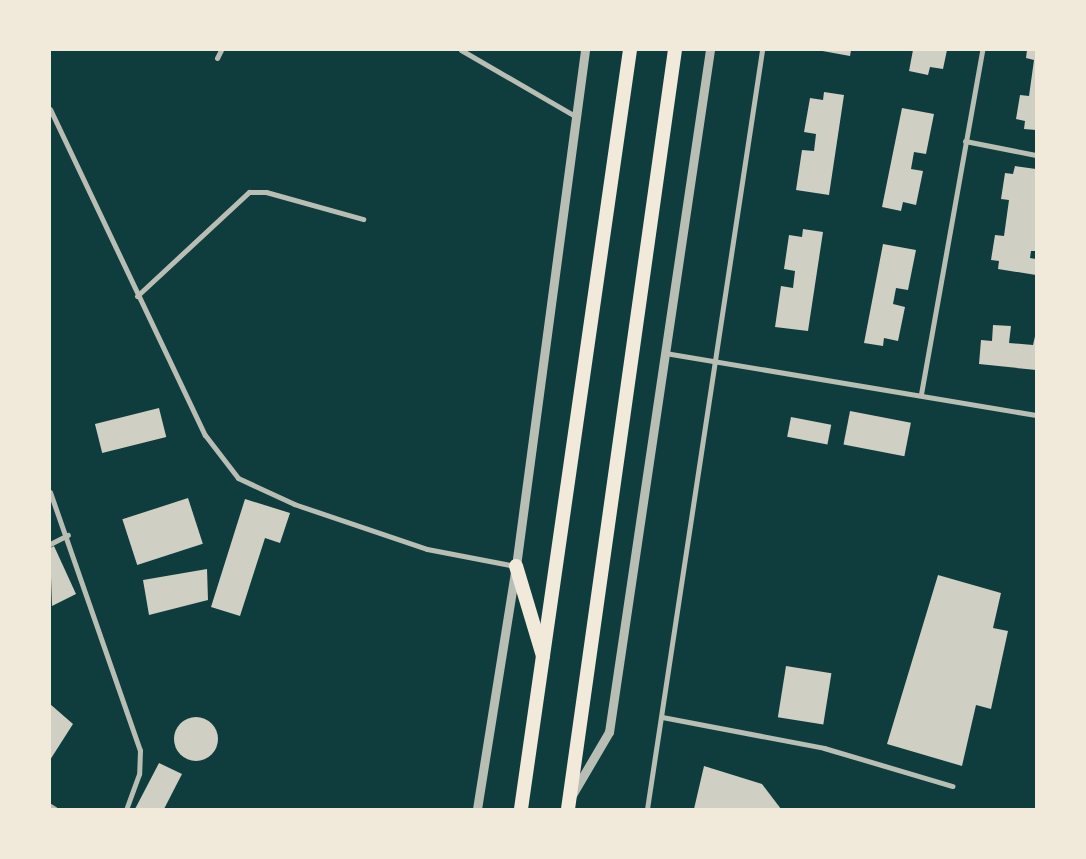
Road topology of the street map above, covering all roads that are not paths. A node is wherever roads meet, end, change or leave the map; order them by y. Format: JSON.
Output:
{"nodes":[{"id":1,"x":222,"y":50,"type":"edge"},
{"id":2,"x":461,"y":50,"type":"edge"},
{"id":3,"x":584,"y":50,"type":"edge"},
{"id":4,"x":630,"y":50,"type":"edge"},
{"id":5,"x":676,"y":50,"type":"edge"},
{"id":6,"x":710,"y":50,"type":"edge"},
{"id":7,"x":762,"y":50,"type":"edge"},
{"id":8,"x":982,"y":50,"type":"edge"},
{"id":9,"x":217,"y":58,"type":"dead end"},
{"id":10,"x":50,"y":109,"type":"edge"},
{"id":11,"x":575,"y":116,"type":"junction"},
{"id":12,"x":965,"y":141,"type":"junction"},
{"id":13,"x":1036,"y":155,"type":"edge"},
{"id":14,"x":364,"y":219,"type":"dead end"},
{"id":15,"x":137,"y":296,"type":"junction"},
{"id":16,"x":665,"y":353,"type":"junction"},
{"id":17,"x":717,"y":361,"type":"junction"},
{"id":18,"x":921,"y":394,"type":"junction"},
{"id":19,"x":1036,"y":415,"type":"edge"},
{"id":20,"x":50,"y":492,"type":"edge"},
{"id":21,"x":68,"y":535,"type":"junction"},
{"id":22,"x":50,"y":544,"type":"edge"},
{"id":23,"x":516,"y":566,"type":"junction"},
{"id":24,"x":545,"y":662,"type":"junction"},
{"id":25,"x":662,"y":717,"type":"junction"},
{"id":26,"x":952,"y":786,"type":"dead end"},
{"id":27,"x":568,"y":805,"type":"edge"},
{"id":28,"x":50,"y":806,"type":"edge"},
{"id":29,"x":55,"y":809,"type":"edge"},
{"id":30,"x":126,"y":809,"type":"edge"},
{"id":31,"x":477,"y":809,"type":"edge"},
{"id":32,"x":521,"y":809,"type":"edge"},
{"id":33,"x":647,"y":809,"type":"edge"}],
"edges":[{"from":1,"to":9,"type":"street"},
{"from":2,"to":11,"type":"street"},
{"from":3,"to":11,"type":"street"},
{"from":4,"to":24,"type":"highway"},
{"from":5,"to":27,"type":"highway"},
{"from":6,"to":16,"type":"street"},
{"from":7,"to":17,"type":"street"},
{"from":8,"to":12,"type":"street"},
{"from":10,"to":15,"type":"street"},
{"from":11,"to":23,"type":"street"},
{"from":12,"to":13,"type":"street"},
{"from":12,"to":18,"type":"street"},
{"from":14,"to":15,"type":"street"},
{"from":15,"to":23,"type":"street"},
{"from":16,"to":17,"type":"street"},
{"from":16,"to":27,"type":"street"},
{"from":17,"to":18,"type":"street"},
{"from":17,"to":25,"type":"street"},
{"from":18,"to":19,"type":"street"},
{"from":20,"to":21,"type":"street"},
{"from":21,"to":22,"type":"street"},
{"from":21,"to":30,"type":"street"},
{"from":23,"to":24,"type":"highway"},
{"from":23,"to":31,"type":"street"},
{"from":24,"to":32,"type":"highway"},
{"from":25,"to":26,"type":"street"},
{"from":25,"to":33,"type":"street"},
{"from":28,"to":29,"type":"street"}]}
